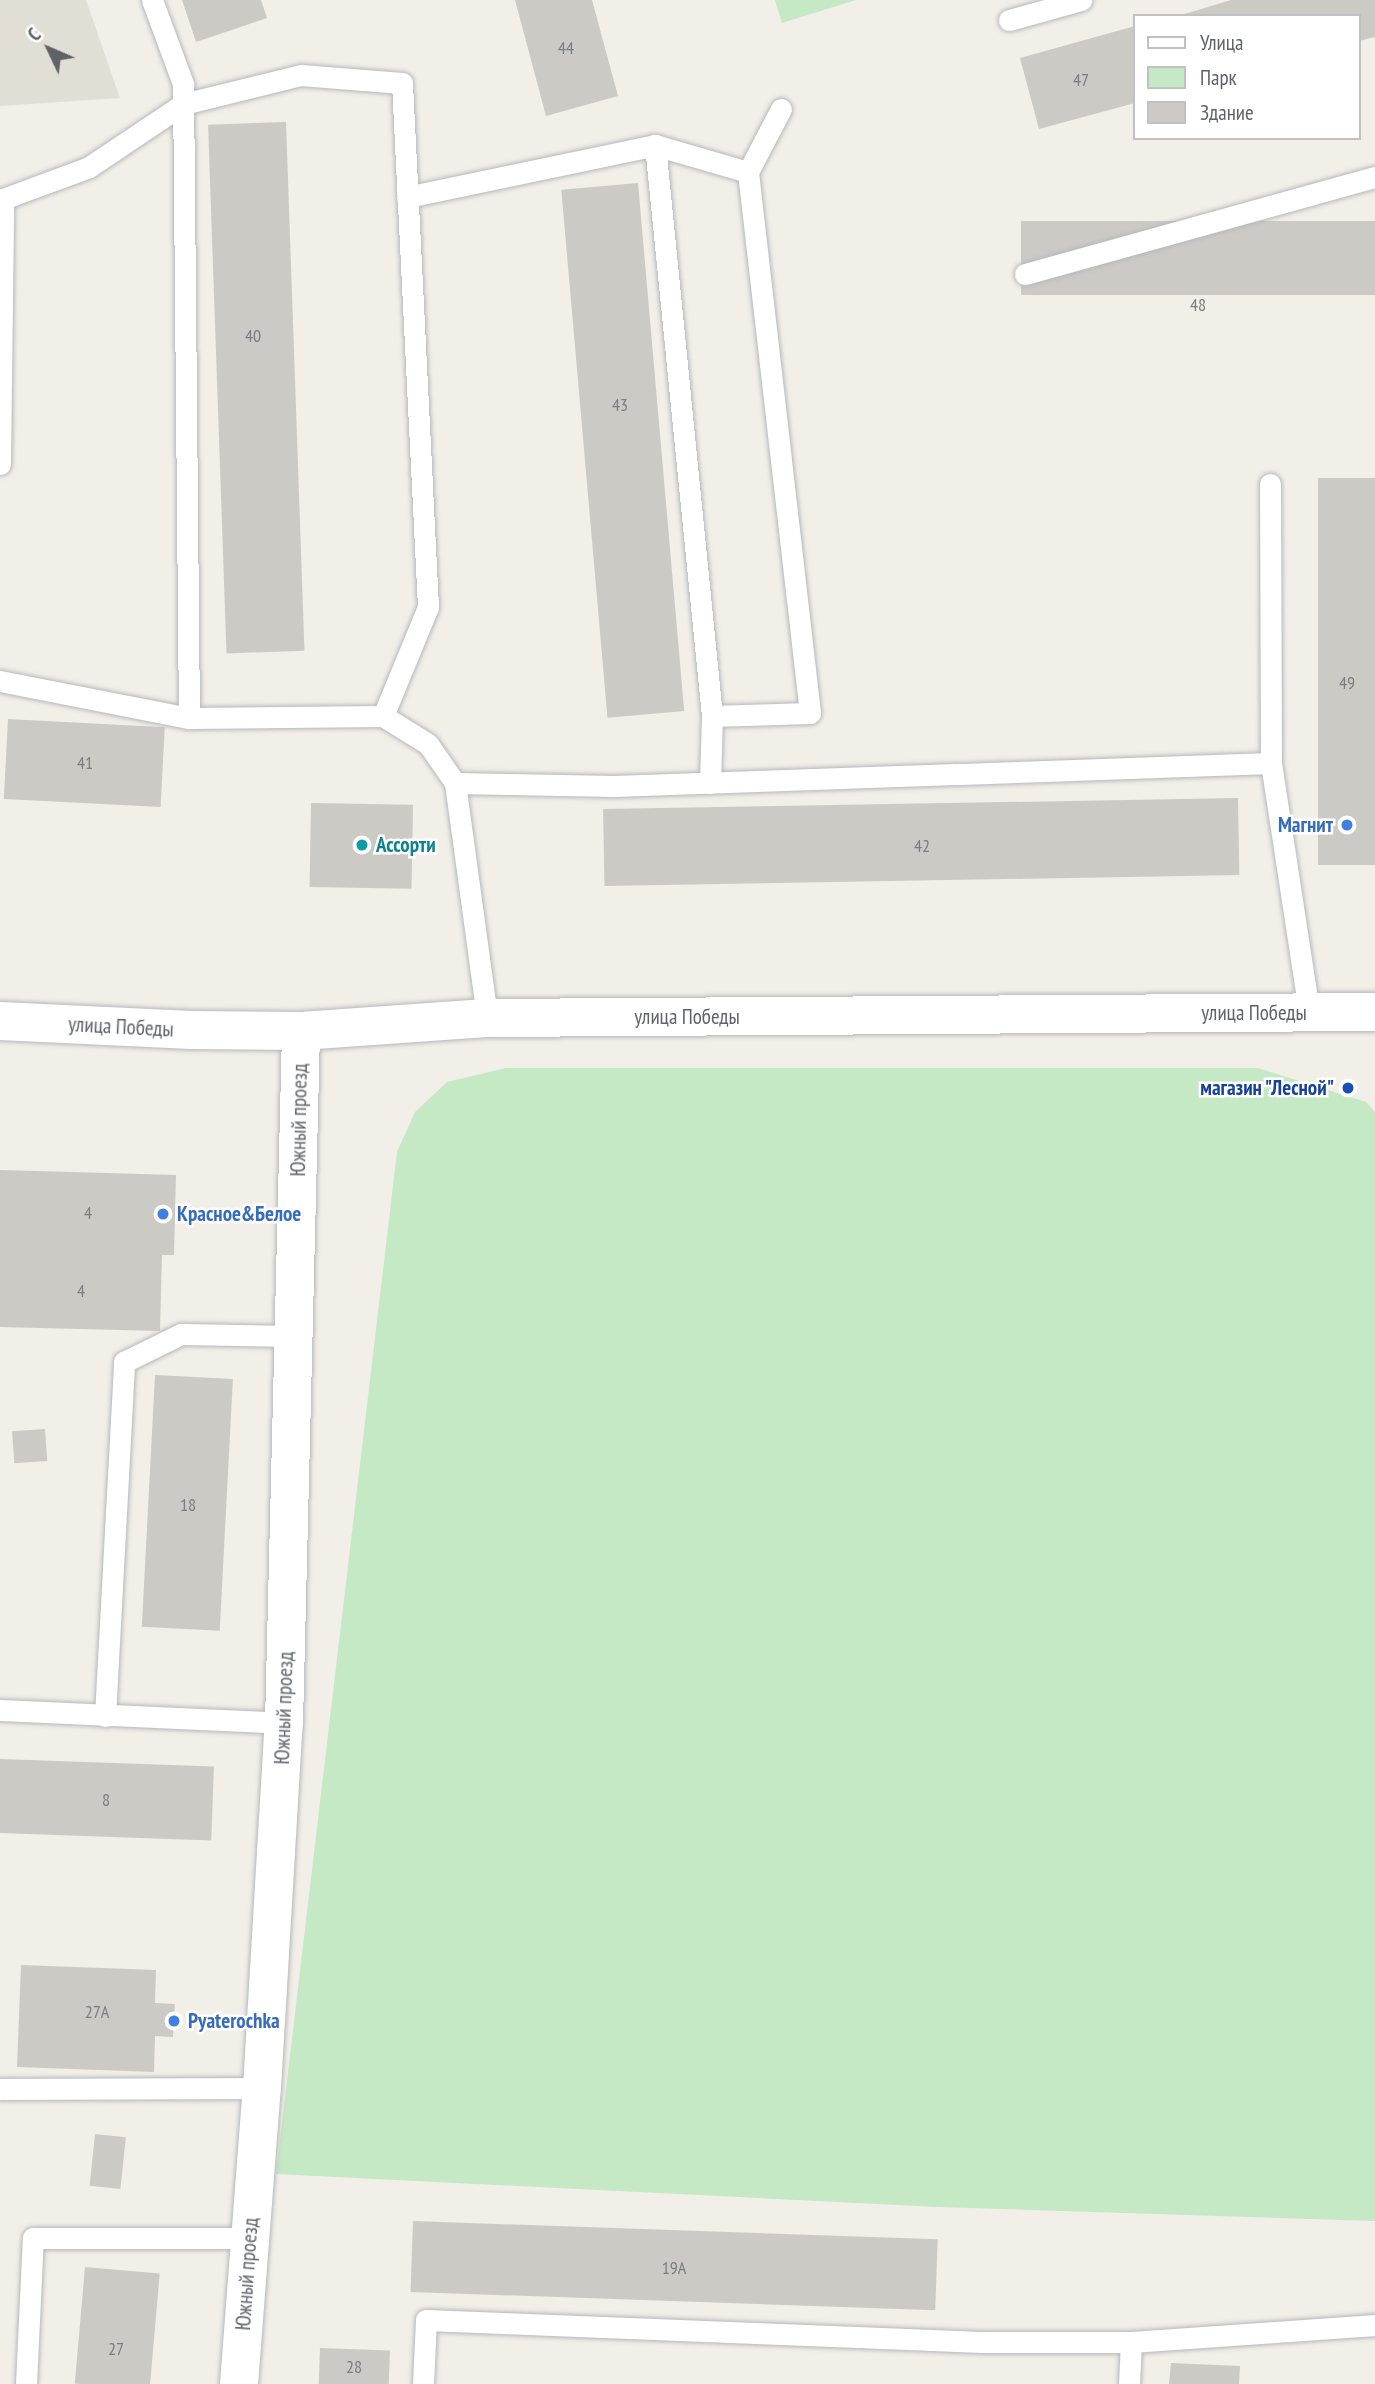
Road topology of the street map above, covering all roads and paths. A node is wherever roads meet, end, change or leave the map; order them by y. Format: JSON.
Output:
{"nodes":[{"id":1,"x":152,"y":0,"type":"edge"},
{"id":2,"x":1081,"y":0,"type":"edge"},
{"id":3,"x":1009,"y":20,"type":"dead end"},
{"id":4,"x":183,"y":104,"type":"junction"},
{"id":5,"x":781,"y":109,"type":"dead end"},
{"id":6,"x":655,"y":145,"type":"junction"},
{"id":7,"x":748,"y":172,"type":"junction"},
{"id":8,"x":1375,"y":177,"type":"edge"},
{"id":9,"x":407,"y":197,"type":"junction"},
{"id":10,"x":1,"y":200,"type":"edge"},
{"id":11,"x":1025,"y":274,"type":"dead end"},
{"id":12,"x":0,"y":464,"type":"edge"},
{"id":13,"x":1270,"y":484,"type":"dead end"},
{"id":14,"x":0,"y":681,"type":"edge"},
{"id":15,"x":383,"y":716,"type":"junction"},
{"id":16,"x":712,"y":716,"type":"junction"},
{"id":17,"x":189,"y":718,"type":"junction"},
{"id":18,"x":1271,"y":763,"type":"junction"},
{"id":19,"x":455,"y":783,"type":"junction"},
{"id":20,"x":710,"y":783,"type":"junction"},
{"id":21,"x":1310,"y":1012,"type":"junction"},
{"id":22,"x":1375,"y":1012,"type":"edge"},
{"id":23,"x":487,"y":1018,"type":"junction"},
{"id":24,"x":0,"y":1021,"type":"edge"},
{"id":25,"x":301,"y":1031,"type":"junction"},
{"id":26,"x":294,"y":1336,"type":"junction"},
{"id":27,"x":0,"y":1710,"type":"edge"},
{"id":28,"x":105,"y":1716,"type":"junction"},
{"id":29,"x":284,"y":1723,"type":"junction"},
{"id":30,"x":262,"y":2088,"type":"junction"},
{"id":31,"x":0,"y":2090,"type":"edge"},
{"id":32,"x":250,"y":2238,"type":"junction"},
{"id":33,"x":1375,"y":2325,"type":"edge"},
{"id":34,"x":1131,"y":2342,"type":"junction"},
{"id":35,"x":26,"y":2384,"type":"edge"},
{"id":36,"x":239,"y":2384,"type":"edge"},
{"id":37,"x":424,"y":2384,"type":"edge"},
{"id":38,"x":1129,"y":2384,"type":"edge"}],
"edges":[{"from":1,"to":4,"type":"lane"},
{"from":2,"to":3,"type":"lane"},
{"from":4,"to":9,"type":"lane"},
{"from":4,"to":10,"type":"lane"},
{"from":4,"to":17,"type":"lane"},
{"from":5,"to":7,"type":"lane"},
{"from":6,"to":7,"type":"lane"},
{"from":6,"to":9,"type":"lane"},
{"from":6,"to":16,"type":"lane"},
{"from":7,"to":16,"type":"lane"},
{"from":8,"to":11,"type":"lane"},
{"from":9,"to":15,"type":"lane"},
{"from":10,"to":12,"type":"lane"},
{"from":13,"to":18,"type":"lane"},
{"from":14,"to":17,"type":"lane"},
{"from":15,"to":17,"type":"lane"},
{"from":15,"to":19,"type":"lane"},
{"from":16,"to":20,"type":"lane"},
{"from":18,"to":20,"type":"lane"},
{"from":18,"to":21,"type":"lane"},
{"from":19,"to":20,"type":"lane"},
{"from":19,"to":23,"type":"lane"},
{"from":21,"to":22,"type":"street","name":"улица Победы"},
{"from":21,"to":23,"type":"street","name":"улица Победы"},
{"from":23,"to":25,"type":"street","name":"улица Победы"},
{"from":24,"to":25,"type":"street","name":"улица Победы"},
{"from":25,"to":26,"type":"street","name":"Южный проезд"},
{"from":26,"to":28,"type":"lane"},
{"from":26,"to":29,"type":"street","name":"Южный проезд"},
{"from":27,"to":28,"type":"lane"},
{"from":28,"to":29,"type":"lane"},
{"from":29,"to":30,"type":"street","name":"Южный проезд"},
{"from":30,"to":31,"type":"lane"},
{"from":30,"to":32,"type":"street","name":"Южный проезд"},
{"from":32,"to":35,"type":"lane"},
{"from":32,"to":36,"type":"street","name":"Южный проезд"},
{"from":33,"to":34,"type":"lane"},
{"from":34,"to":37,"type":"lane"},
{"from":34,"to":38,"type":"lane"}]}
